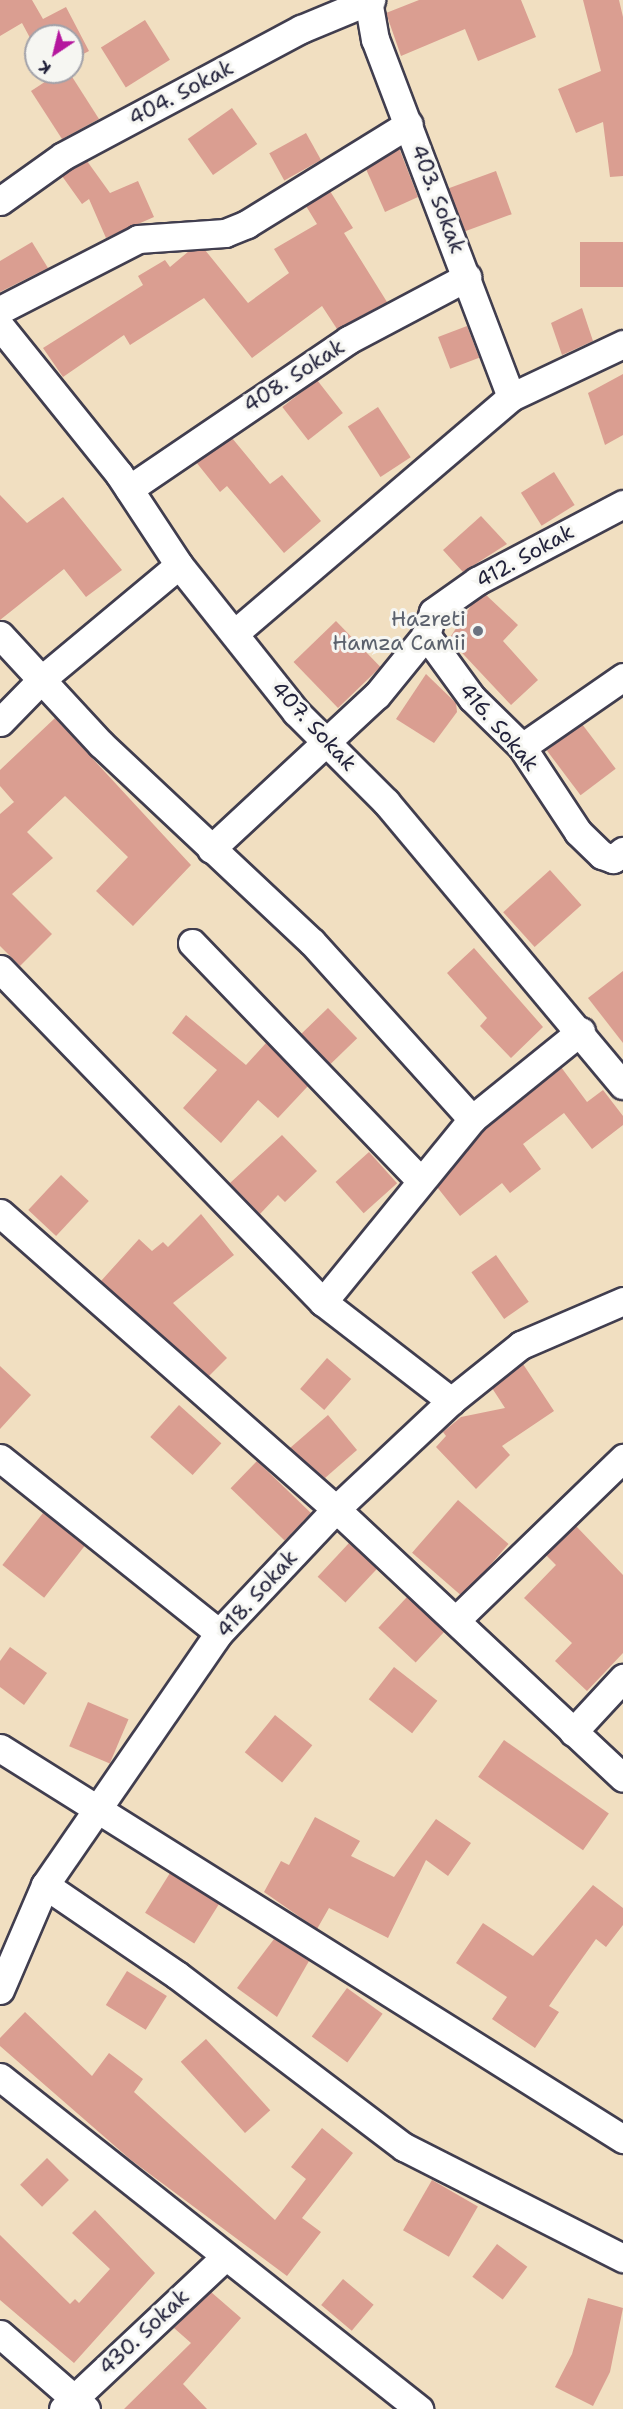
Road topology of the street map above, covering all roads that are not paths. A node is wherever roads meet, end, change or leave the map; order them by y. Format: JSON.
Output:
{"nodes":[{"id":1,"x":369,"y":0,"type":"edge"},
{"id":2,"x":409,"y":124,"type":"junction"},
{"id":3,"x":0,"y":201,"type":"edge"},
{"id":4,"x":467,"y":277,"type":"junction"},
{"id":5,"x":0,"y":310,"type":"edge"},
{"id":6,"x":0,"y":326,"type":"edge"},
{"id":7,"x":623,"y":344,"type":"edge"},
{"id":8,"x":511,"y":397,"type":"junction"},
{"id":9,"x":129,"y":489,"type":"junction"},
{"id":10,"x":623,"y":504,"type":"edge"},
{"id":11,"x":179,"y":565,"type":"junction"},
{"id":12,"x":236,"y":632,"type":"junction"},
{"id":13,"x":0,"y":635,"type":"edge"},
{"id":14,"x":426,"y":635,"type":"junction"},
{"id":15,"x":623,"y":677,"type":"edge"},
{"id":16,"x":42,"y":679,"type":"junction"},
{"id":17,"x":0,"y":723,"type":"edge"},
{"id":18,"x":328,"y":743,"type":"junction"},
{"id":19,"x":522,"y":747,"type":"junction"},
{"id":20,"x":211,"y":849,"type":"junction"},
{"id":21,"x":623,"y":851,"type":"edge"},
{"id":22,"x":192,"y":943,"type":"dead end"},
{"id":23,"x":0,"y":969,"type":"edge"},
{"id":24,"x":581,"y":1031,"type":"junction"},
{"id":25,"x":623,"y":1085,"type":"edge"},
{"id":26,"x":472,"y":1119,"type":"junction"},
{"id":27,"x":422,"y":1181,"type":"junction"},
{"id":28,"x":0,"y":1213,"type":"edge"},
{"id":29,"x":623,"y":1301,"type":"edge"},
{"id":30,"x":323,"y":1302,"type":"junction"},
{"id":31,"x":451,"y":1401,"type":"junction"},
{"id":32,"x":0,"y":1458,"type":"edge"},
{"id":33,"x":623,"y":1458,"type":"edge"},
{"id":34,"x":336,"y":1509,"type":"junction"},
{"id":35,"x":456,"y":1620,"type":"junction"},
{"id":36,"x":219,"y":1633,"type":"junction"},
{"id":37,"x":623,"y":1678,"type":"edge"},
{"id":38,"x":573,"y":1732,"type":"junction"},
{"id":39,"x":0,"y":1748,"type":"edge"},
{"id":40,"x":623,"y":1778,"type":"edge"},
{"id":41,"x":98,"y":1805,"type":"junction"},
{"id":42,"x":45,"y":1885,"type":"junction"},
{"id":43,"x":0,"y":1990,"type":"edge"},
{"id":44,"x":0,"y":2077,"type":"edge"},
{"id":45,"x":623,"y":2139,"type":"edge"},
{"id":46,"x":225,"y":2257,"type":"junction"},
{"id":47,"x":623,"y":2258,"type":"edge"},
{"id":48,"x":0,"y":2334,"type":"edge"},
{"id":49,"x":74,"y":2405,"type":"edge"},
{"id":50,"x":419,"y":2409,"type":"edge"}],
"edges":[{"from":1,"to":2,"type":"street","name":"403. Sokak"},
{"from":1,"to":3,"type":"street","name":"404. Sokak"},
{"from":2,"to":4,"type":"street","name":"403. Sokak"},
{"from":2,"to":5,"type":"street"},
{"from":4,"to":8,"type":"street","name":"403. Sokak"},
{"from":4,"to":9,"type":"street","name":"408. Sokak"},
{"from":6,"to":9,"type":"street","name":"407. Sokak"},
{"from":7,"to":8,"type":"street"},
{"from":8,"to":12,"type":"street"},
{"from":9,"to":11,"type":"street","name":"407. Sokak"},
{"from":10,"to":14,"type":"street","name":"412. Sokak"},
{"from":11,"to":12,"type":"street","name":"407. Sokak"},
{"from":11,"to":16,"type":"street"},
{"from":12,"to":18,"type":"street","name":"407. Sokak"},
{"from":13,"to":16,"type":"street"},
{"from":14,"to":18,"type":"street","name":"412. Sokak"},
{"from":14,"to":19,"type":"street","name":"416. Sokak"},
{"from":15,"to":19,"type":"street"},
{"from":16,"to":17,"type":"street"},
{"from":16,"to":20,"type":"street"},
{"from":18,"to":20,"type":"street","name":"412. Sokak"},
{"from":18,"to":24,"type":"street","name":"407. Sokak"},
{"from":19,"to":21,"type":"street","name":"416. Sokak"},
{"from":20,"to":26,"type":"street"},
{"from":22,"to":27,"type":"street"},
{"from":23,"to":30,"type":"street"},
{"from":24,"to":25,"type":"street","name":"407. Sokak"},
{"from":24,"to":26,"type":"street"},
{"from":26,"to":27,"type":"street"},
{"from":27,"to":30,"type":"street"},
{"from":28,"to":34,"type":"street"},
{"from":29,"to":31,"type":"street","name":"418. Sokak"},
{"from":30,"to":31,"type":"street"},
{"from":31,"to":34,"type":"street","name":"418. Sokak"},
{"from":32,"to":36,"type":"street"},
{"from":33,"to":35,"type":"street"},
{"from":34,"to":35,"type":"street"},
{"from":34,"to":36,"type":"street","name":"418. Sokak"},
{"from":35,"to":38,"type":"street"},
{"from":36,"to":41,"type":"street","name":"418. Sokak"},
{"from":37,"to":38,"type":"street"},
{"from":38,"to":40,"type":"street"},
{"from":39,"to":41,"type":"street"},
{"from":41,"to":42,"type":"street","name":"418. Sokak"},
{"from":41,"to":45,"type":"street"},
{"from":42,"to":43,"type":"street","name":"418. Sokak"},
{"from":42,"to":47,"type":"street"},
{"from":44,"to":46,"type":"street"},
{"from":46,"to":49,"type":"street","name":"430. Sokak"},
{"from":46,"to":50,"type":"street"},
{"from":48,"to":49,"type":"street"}]}
